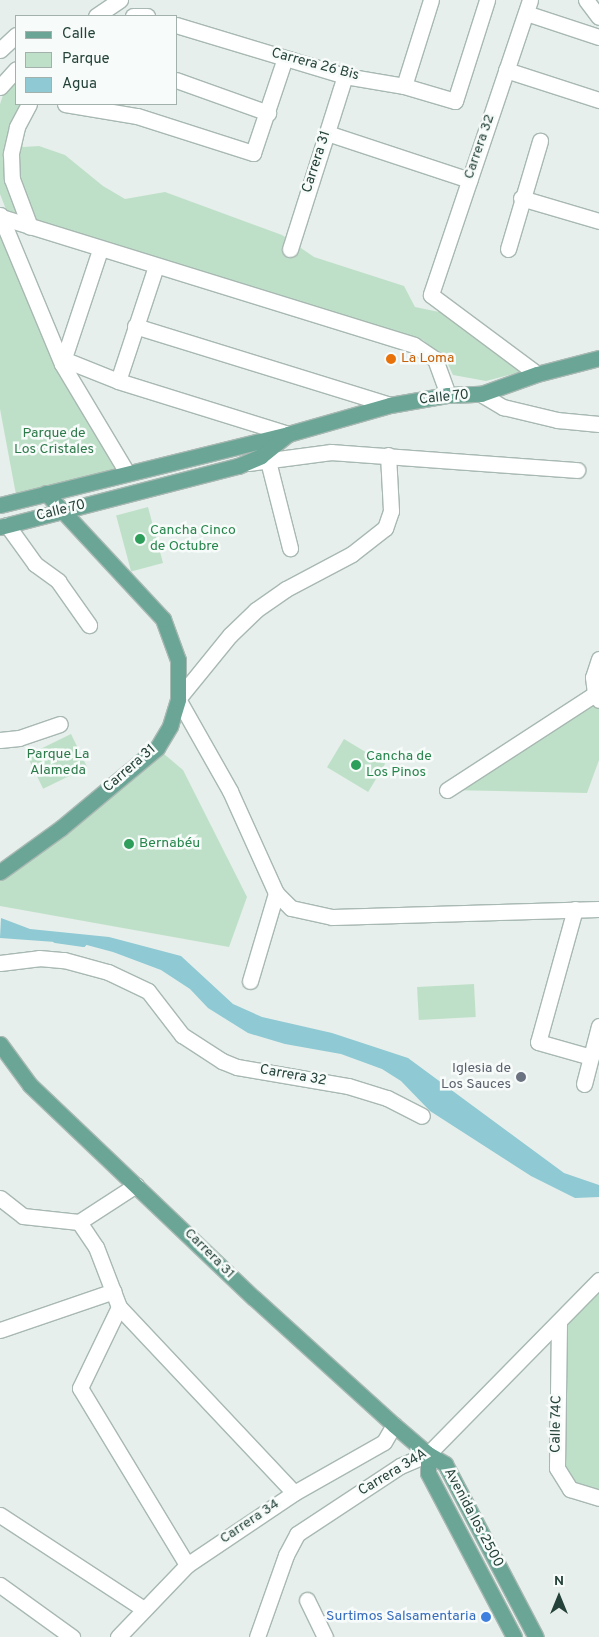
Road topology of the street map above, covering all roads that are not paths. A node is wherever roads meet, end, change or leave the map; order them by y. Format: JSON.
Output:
{"nodes":[{"id":1,"x":120,"y":0,"type":"edge"},
{"id":2,"x":431,"y":0,"type":"edge"},
{"id":3,"x":487,"y":0,"type":"edge"},
{"id":4,"x":586,"y":0,"type":"edge"},
{"id":5,"x":528,"y":6,"type":"edge"},
{"id":6,"x":98,"y":15,"type":"edge"},
{"id":7,"x":599,"y":17,"type":"edge"},
{"id":8,"x":178,"y":26,"type":"edge"},
{"id":9,"x":15,"y":36,"type":"edge"},
{"id":10,"x":599,"y":37,"type":"edge"},
{"id":11,"x":0,"y":50,"type":"edge"},
{"id":12,"x":285,"y":58,"type":"junction"},
{"id":13,"x":15,"y":70,"type":"edge"},
{"id":14,"x":506,"y":70,"type":"junction"},
{"id":15,"x":346,"y":76,"type":"junction"},
{"id":16,"x":178,"y":81,"type":"edge"},
{"id":17,"x":404,"y":86,"type":"junction"},
{"id":18,"x":0,"y":87,"type":"edge"},
{"id":19,"x":599,"y":100,"type":"edge"},
{"id":20,"x":29,"y":105,"type":"edge"},
{"id":21,"x":77,"y":105,"type":"edge"},
{"id":22,"x":139,"y":110,"type":"edge"},
{"id":23,"x":268,"y":113,"type":"junction"},
{"id":24,"x":327,"y":133,"type":"junction"},
{"id":25,"x":540,"y":141,"type":"dead end"},
{"id":26,"x":470,"y":180,"type":"junction"},
{"id":27,"x":521,"y":198,"type":"junction"},
{"id":28,"x":0,"y":216,"type":"edge"},
{"id":29,"x":599,"y":221,"type":"edge"},
{"id":30,"x":30,"y":227,"type":"junction"},
{"id":31,"x":290,"y":249,"type":"dead end"},
{"id":32,"x":508,"y":249,"type":"dead end"},
{"id":33,"x":100,"y":250,"type":"junction"},
{"id":34,"x":156,"y":266,"type":"junction"},
{"id":35,"x":135,"y":326,"type":"junction"},
{"id":36,"x":599,"y":358,"type":"edge"},
{"id":37,"x":62,"y":362,"type":"junction"},
{"id":38,"x":537,"y":374,"type":"junction"},
{"id":39,"x":118,"y":381,"type":"junction"},
{"id":40,"x":481,"y":394,"type":"junction"},
{"id":41,"x":448,"y":395,"type":"junction"},
{"id":42,"x":390,"y":405,"type":"junction"},
{"id":43,"x":599,"y":424,"type":"edge"},
{"id":44,"x":288,"y":434,"type":"junction"},
{"id":45,"x":388,"y":454,"type":"junction"},
{"id":46,"x":268,"y":461,"type":"junction"},
{"id":47,"x":246,"y":463,"type":"junction"},
{"id":48,"x":577,"y":470,"type":"dead end"},
{"id":49,"x":126,"y":472,"type":"junction"},
{"id":50,"x":46,"y":493,"type":"junction"},
{"id":51,"x":0,"y":505,"type":"edge"},
{"id":52,"x":63,"y":511,"type":"junction"},
{"id":53,"x":3,"y":526,"type":"edge"},
{"id":54,"x":290,"y":548,"type":"dead end"},
{"id":55,"x":89,"y":625,"type":"dead end"},
{"id":56,"x":599,"y":660,"type":"edge"},
{"id":57,"x":597,"y":697,"type":"edge"},
{"id":58,"x":178,"y":698,"type":"junction"},
{"id":59,"x":60,"y":724,"type":"dead end"},
{"id":60,"x":0,"y":740,"type":"edge"},
{"id":61,"x":447,"y":790,"type":"dead end"},
{"id":62,"x":0,"y":872,"type":"edge"},
{"id":63,"x":276,"y":893,"type":"junction"},
{"id":64,"x":575,"y":909,"type":"junction"},
{"id":65,"x":599,"y":909,"type":"edge"},
{"id":66,"x":0,"y":963,"type":"edge"},
{"id":67,"x":250,"y":981,"type":"dead end"},
{"id":68,"x":599,"y":1026,"type":"edge"},
{"id":69,"x":0,"y":1044,"type":"edge"},
{"id":70,"x":591,"y":1057,"type":"junction"},
{"id":71,"x":584,"y":1084,"type":"dead end"},
{"id":72,"x":422,"y":1116,"type":"dead end"},
{"id":73,"x":136,"y":1185,"type":"junction"},
{"id":74,"x":0,"y":1198,"type":"edge"},
{"id":75,"x":79,"y":1222,"type":"junction"},
{"id":76,"x":599,"y":1280,"type":"edge"},
{"id":77,"x":114,"y":1291,"type":"junction"},
{"id":78,"x":119,"y":1307,"type":"junction"},
{"id":79,"x":559,"y":1323,"type":"junction"},
{"id":80,"x":0,"y":1330,"type":"edge"},
{"id":81,"x":537,"y":1345,"type":"junction"},
{"id":82,"x":558,"y":1359,"type":"junction"},
{"id":83,"x":394,"y":1425,"type":"junction"},
{"id":84,"x":428,"y":1454,"type":"junction"},
{"id":85,"x":294,"y":1493,"type":"junction"},
{"id":86,"x":599,"y":1498,"type":"edge"},
{"id":87,"x":0,"y":1515,"type":"edge"},
{"id":88,"x":187,"y":1565,"type":"junction"},
{"id":89,"x":0,"y":1584,"type":"edge"},
{"id":90,"x":307,"y":1600,"type":"dead end"},
{"id":91,"x":142,"y":1608,"type":"junction"},
{"id":92,"x":72,"y":1637,"type":"edge"},
{"id":93,"x":118,"y":1637,"type":"edge"},
{"id":94,"x":257,"y":1637,"type":"edge"},
{"id":95,"x":325,"y":1637,"type":"edge"},
{"id":96,"x":514,"y":1637,"type":"edge"},
{"id":97,"x":536,"y":1637,"type":"edge"}],
"edges":[{"from":1,"to":6,"type":"street"},
{"from":2,"to":17,"type":"street"},
{"from":3,"to":17,"type":"street","name":"Carrera 26 Bis"},
{"from":4,"to":7,"type":"street"},
{"from":5,"to":10,"type":"street"},
{"from":5,"to":14,"type":"street","name":"Carrera 32"},
{"from":8,"to":12,"type":"street","name":"Carrera 26 Bis"},
{"from":9,"to":11,"type":"street"},
{"from":12,"to":15,"type":"street","name":"Carrera 26 Bis"},
{"from":12,"to":23,"type":"street"},
{"from":13,"to":18,"type":"street"},
{"from":14,"to":19,"type":"street"},
{"from":14,"to":26,"type":"street","name":"Carrera 32"},
{"from":15,"to":17,"type":"street","name":"Carrera 26 Bis"},
{"from":15,"to":24,"type":"street","name":"Carrera 31"},
{"from":16,"to":23,"type":"street"},
{"from":20,"to":30,"type":"street"},
{"from":21,"to":22,"type":"street"},
{"from":22,"to":23,"type":"street"},
{"from":24,"to":26,"type":"street"},
{"from":24,"to":31,"type":"street","name":"Carrera 31"},
{"from":25,"to":27,"type":"street"},
{"from":26,"to":38,"type":"street","name":"Carrera 32"},
{"from":27,"to":29,"type":"street"},
{"from":27,"to":32,"type":"street"},
{"from":28,"to":30,"type":"street"},
{"from":28,"to":37,"type":"street"},
{"from":30,"to":33,"type":"street"},
{"from":33,"to":34,"type":"street"},
{"from":33,"to":37,"type":"street"},
{"from":34,"to":35,"type":"street"},
{"from":34,"to":41,"type":"street"},
{"from":35,"to":39,"type":"street"},
{"from":35,"to":42,"type":"street"},
{"from":36,"to":38,"type":"main road","name":"Calle 70"},
{"from":37,"to":39,"type":"street"},
{"from":37,"to":49,"type":"street"},
{"from":38,"to":40,"type":"main road","name":"Calle 70"},
{"from":39,"to":44,"type":"street"},
{"from":40,"to":41,"type":"main road","name":"Calle 70"},
{"from":40,"to":43,"type":"street"},
{"from":41,"to":42,"type":"main road","name":"Calle 70"},
{"from":42,"to":44,"type":"main road","name":"Calle 70"},
{"from":44,"to":47,"type":"main road","name":"Calle 70"},
{"from":44,"to":49,"type":"main road","name":"Calle 70"},
{"from":45,"to":46,"type":"street"},
{"from":45,"to":48,"type":"street"},
{"from":45,"to":58,"type":"street"},
{"from":46,"to":47,"type":"street"},
{"from":46,"to":54,"type":"street"},
{"from":47,"to":52,"type":"main road","name":"Calle 70"},
{"from":49,"to":50,"type":"main road","name":"Calle 70"},
{"from":50,"to":51,"type":"main road","name":"Calle 70"},
{"from":50,"to":52,"type":"main road","name":"Carrera 31"},
{"from":52,"to":53,"type":"main road","name":"Calle 70"},
{"from":52,"to":58,"type":"main road","name":"Carrera 31"},
{"from":53,"to":55,"type":"street"},
{"from":56,"to":57,"type":"street"},
{"from":57,"to":61,"type":"street"},
{"from":58,"to":62,"type":"main road","name":"Carrera 31"},
{"from":58,"to":63,"type":"street"},
{"from":59,"to":60,"type":"street"},
{"from":63,"to":64,"type":"street"},
{"from":63,"to":67,"type":"street"},
{"from":64,"to":65,"type":"street"},
{"from":64,"to":70,"type":"street"},
{"from":66,"to":72,"type":"street","name":"Carrera 32"},
{"from":68,"to":70,"type":"street"},
{"from":69,"to":73,"type":"main road","name":"Carrera 31"},
{"from":70,"to":71,"type":"street"},
{"from":73,"to":75,"type":"street"},
{"from":73,"to":83,"type":"main road","name":"Carrera 31"},
{"from":74,"to":75,"type":"street"},
{"from":75,"to":77,"type":"street"},
{"from":76,"to":79,"type":"street","name":"Carrera 34A"},
{"from":77,"to":78,"type":"street"},
{"from":77,"to":80,"type":"street"},
{"from":78,"to":85,"type":"street"},
{"from":78,"to":88,"type":"street"},
{"from":79,"to":81,"type":"street","name":"Carrera 34A"},
{"from":79,"to":82,"type":"street","name":"Calle 74C"},
{"from":81,"to":82,"type":"street"},
{"from":81,"to":84,"type":"street","name":"Carrera 34A"},
{"from":82,"to":86,"type":"street","name":"Calle 74C"},
{"from":83,"to":84,"type":"main road","name":"Carrera 31"},
{"from":83,"to":85,"type":"street","name":"Carrera 34"},
{"from":84,"to":94,"type":"street","name":"Carrera 34A"},
{"from":84,"to":96,"type":"main road","name":"Avenida los 2500"},
{"from":84,"to":97,"type":"main road","name":"Avenida los 2500"},
{"from":85,"to":88,"type":"street","name":"Carrera 34"},
{"from":87,"to":91,"type":"street"},
{"from":88,"to":91,"type":"street","name":"Carrera 34"},
{"from":89,"to":92,"type":"street"},
{"from":90,"to":95,"type":"street"},
{"from":91,"to":93,"type":"street","name":"Carrera 34"}]}
